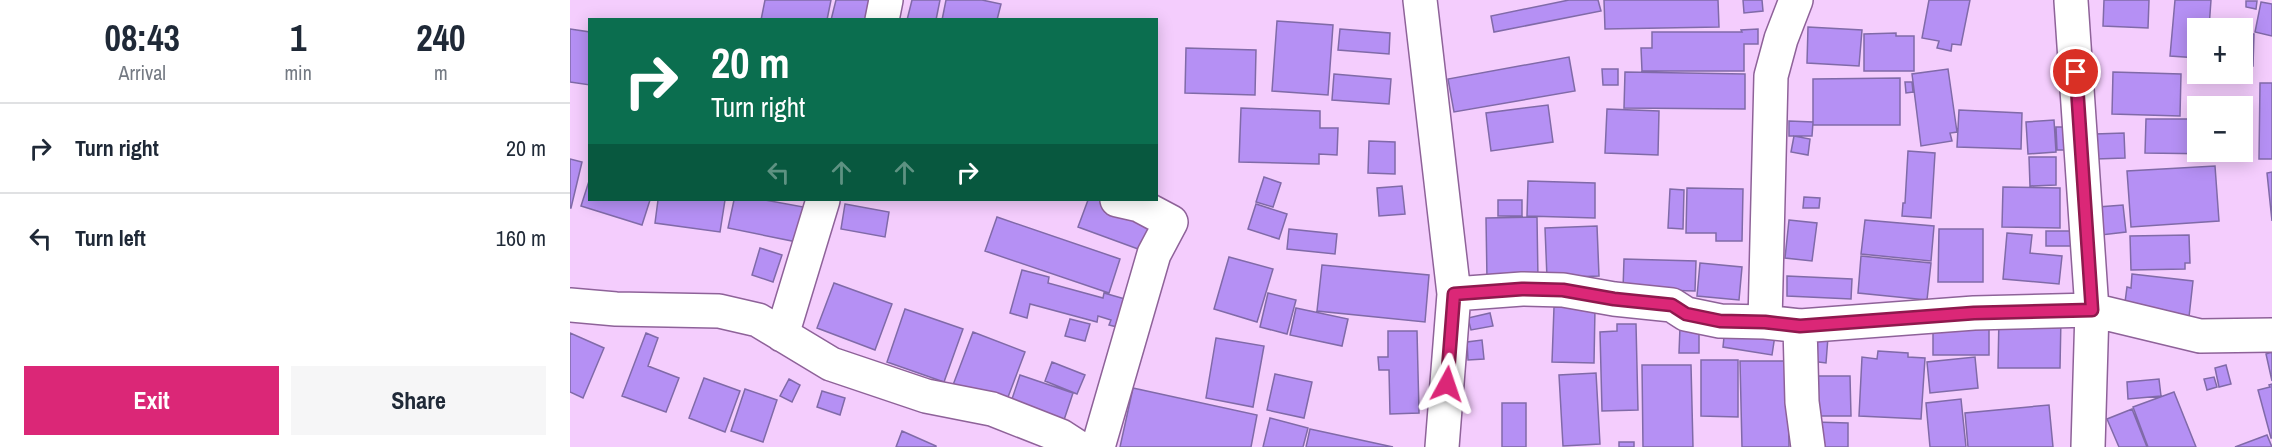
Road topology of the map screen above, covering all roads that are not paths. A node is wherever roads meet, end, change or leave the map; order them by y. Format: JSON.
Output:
{"nodes":[{"id":1,"x":886,"y":0,"type":"edge"},
{"id":2,"x":1420,"y":0,"type":"edge"},
{"id":3,"x":1796,"y":0,"type":"edge"},
{"id":4,"x":2071,"y":1,"type":"edge"},
{"id":5,"x":882,"y":18,"type":"edge"},
{"id":6,"x":823,"y":201,"type":"edge"},
{"id":7,"x":1121,"y":201,"type":"edge"},
{"id":8,"x":1454,"y":294,"type":"junction"},
{"id":9,"x":570,"y":305,"type":"edge"},
{"id":10,"x":2092,"y":310,"type":"junction"},
{"id":11,"x":1765,"y":322,"type":"junction"},
{"id":12,"x":1800,"y":326,"type":"junction"},
{"id":13,"x":2272,"y":334,"type":"edge"},
{"id":14,"x":782,"y":335,"type":"junction"},
{"id":15,"x":1078,"y":447,"type":"edge"},
{"id":16,"x":1098,"y":447,"type":"edge"},
{"id":17,"x":1442,"y":447,"type":"edge"},
{"id":18,"x":1808,"y":447,"type":"edge"},
{"id":19,"x":2088,"y":447,"type":"edge"}],
"edges":[{"from":1,"to":5,"type":"street"},
{"from":2,"to":8,"type":"street"},
{"from":3,"to":11,"type":"street"},
{"from":4,"to":10,"type":"street"},
{"from":6,"to":14,"type":"street"},
{"from":7,"to":16,"type":"street"},
{"from":8,"to":11,"type":"street"},
{"from":8,"to":17,"type":"street"},
{"from":9,"to":14,"type":"street"},
{"from":10,"to":12,"type":"street"},
{"from":10,"to":13,"type":"street"},
{"from":10,"to":19,"type":"street"},
{"from":11,"to":12,"type":"street"},
{"from":12,"to":18,"type":"street"},
{"from":14,"to":15,"type":"street"}]}
